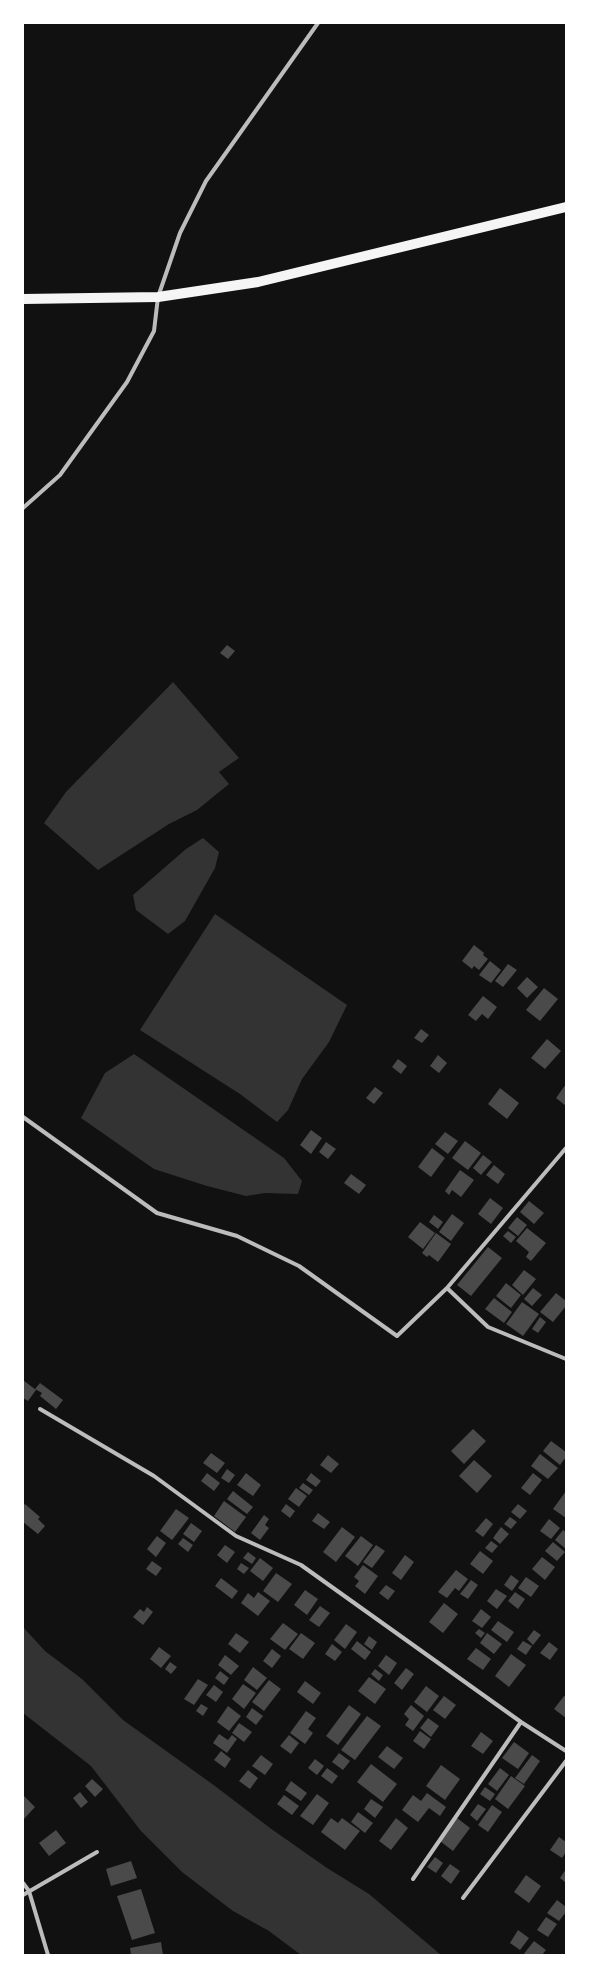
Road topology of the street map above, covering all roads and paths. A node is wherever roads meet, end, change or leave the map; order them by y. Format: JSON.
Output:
{"nodes":[{"id":1,"x":318,"y":23,"type":"edge"},
{"id":2,"x":566,"y":207,"type":"edge"},
{"id":3,"x":158,"y":297,"type":"junction"},
{"id":4,"x":23,"y":298,"type":"edge"},
{"id":5,"x":23,"y":508,"type":"edge"},
{"id":6,"x":23,"y":1116,"type":"edge"},
{"id":7,"x":566,"y":1148,"type":"edge"},
{"id":8,"x":448,"y":1288,"type":"junction"},
{"id":9,"x":566,"y":1359,"type":"edge"},
{"id":10,"x":40,"y":1409,"type":"dead end"},
{"id":11,"x":521,"y":1722,"type":"junction"},
{"id":12,"x":566,"y":1751,"type":"edge"},
{"id":13,"x":566,"y":1761,"type":"edge"},
{"id":14,"x":96,"y":1852,"type":"dead end"},
{"id":15,"x":412,"y":1879,"type":"dead end"},
{"id":16,"x":23,"y":1883,"type":"edge"},
{"id":17,"x":29,"y":1891,"type":"junction"},
{"id":18,"x":23,"y":1894,"type":"edge"},
{"id":19,"x":463,"y":1898,"type":"dead end"},
{"id":20,"x":48,"y":1955,"type":"edge"}],
"edges":[{"from":1,"to":3,"type":"street"},
{"from":2,"to":3,"type":"main road"},
{"from":3,"to":4,"type":"main road"},
{"from":3,"to":5,"type":"street"},
{"from":6,"to":8,"type":"street"},
{"from":7,"to":8,"type":"street"},
{"from":8,"to":9,"type":"street"},
{"from":10,"to":11,"type":"street"},
{"from":11,"to":12,"type":"street"},
{"from":11,"to":15,"type":"street"},
{"from":13,"to":19,"type":"street"},
{"from":14,"to":17,"type":"street"},
{"from":16,"to":17,"type":"street"},
{"from":17,"to":18,"type":"street"},
{"from":17,"to":20,"type":"street"}]}
